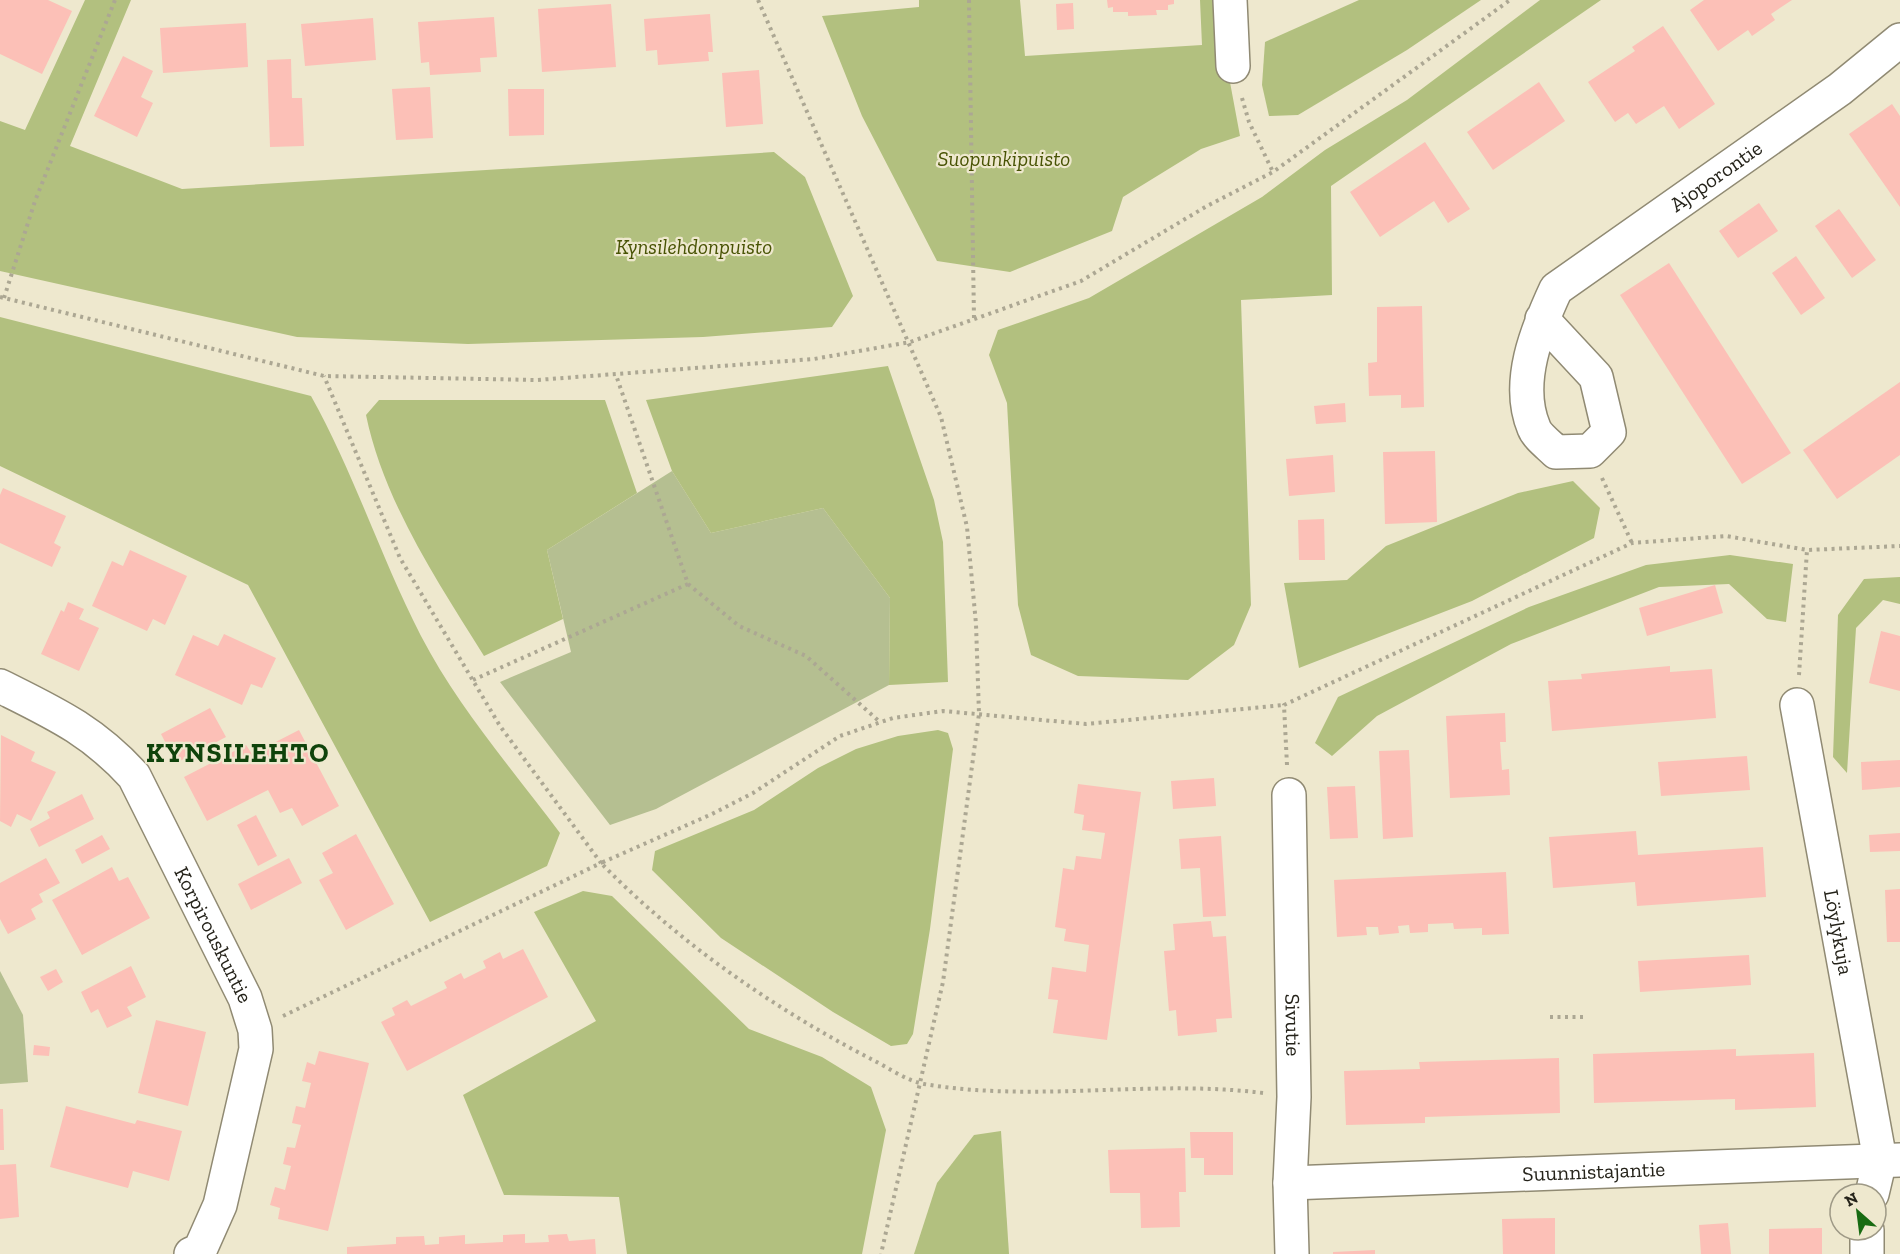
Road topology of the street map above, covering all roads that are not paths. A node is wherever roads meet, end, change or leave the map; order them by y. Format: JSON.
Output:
{"nodes":[{"id":1,"x":1230,"y":0,"type":"edge"},
{"id":2,"x":1900,"y":40,"type":"edge"},
{"id":3,"x":1233,"y":66,"type":"road end"},
{"id":4,"x":1542,"y":319,"type":"junction"},
{"id":5,"x":0,"y":686,"type":"edge"},
{"id":6,"x":1797,"y":705,"type":"road end"},
{"id":7,"x":1289,"y":795,"type":"road end"},
{"id":8,"x":1890,"y":1160,"type":"edge"},
{"id":9,"x":1878,"y":1182,"type":"edge"},
{"id":10,"x":1290,"y":1183,"type":"junction"},
{"id":11,"x":191,"y":1254,"type":"edge"},
{"id":12,"x":1292,"y":1254,"type":"edge"}],
"edges":[{"from":1,"to":3,"type":"street"},
{"from":2,"to":4,"type":"street","name":"Ajoporontie"},
{"from":4,"to":4,"type":"street","name":"Ajoporontie"},
{"from":5,"to":11,"type":"street","name":"Korpirouskuntie"},
{"from":6,"to":8,"type":"street","name":"Löylykuja"},
{"from":7,"to":10,"type":"street","name":"Sivutie"},
{"from":8,"to":9,"type":"street"},
{"from":8,"to":10,"type":"street","name":"Suunnistajantie"},
{"from":10,"to":12,"type":"street","name":"Sivutie"}]}
